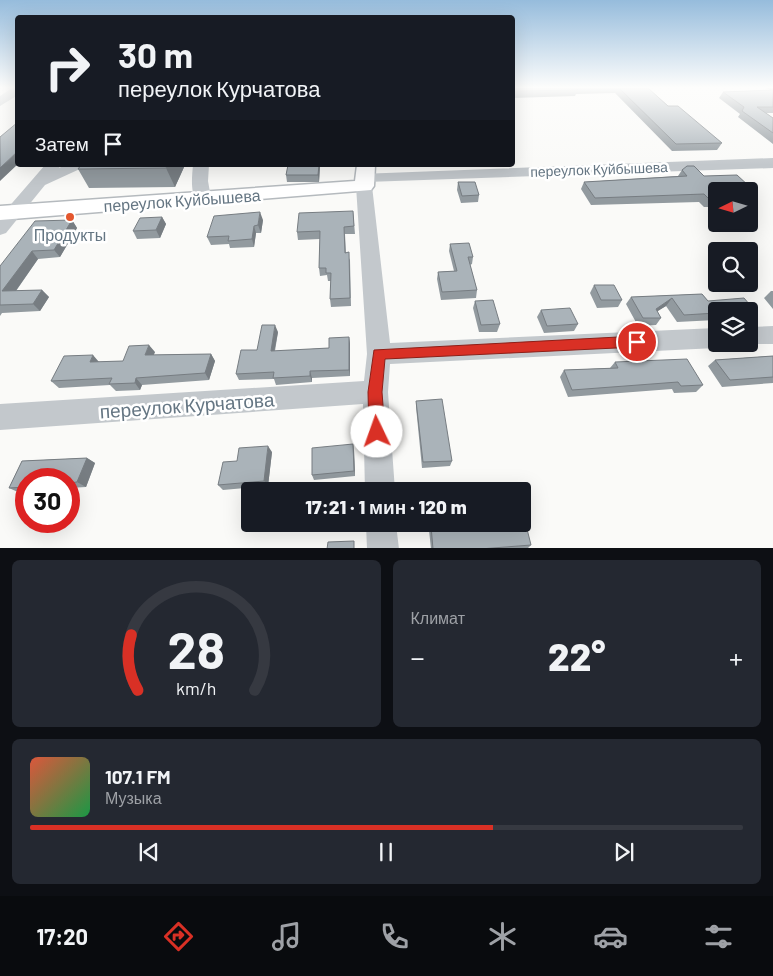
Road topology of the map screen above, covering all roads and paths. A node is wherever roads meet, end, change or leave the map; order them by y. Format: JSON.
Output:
{"nodes":[{"id":1,"x":773,"y":163,"type":"edge"},
{"id":2,"x":52,"y":167,"type":"edge"},
{"id":3,"x":73,"y":167,"type":"edge"},
{"id":4,"x":200,"y":167,"type":"edge"},
{"id":5,"x":365,"y":176,"type":"edge"},
{"id":6,"x":38,"y":183,"type":"junction"},
{"id":7,"x":203,"y":198,"type":"junction"},
{"id":8,"x":4,"y":218,"type":"edge"},
{"id":9,"x":773,"y":335,"type":"edge"},
{"id":10,"x":758,"y":336,"type":"edge"},
{"id":11,"x":708,"y":338,"type":"edge"},
{"id":12,"x":378,"y":354,"type":"junction"},
{"id":13,"x":375,"y":392,"type":"junction"},
{"id":14,"x":0,"y":417,"type":"edge"},
{"id":15,"x":380,"y":482,"type":"edge"},
{"id":16,"x":382,"y":532,"type":"edge"},
{"id":17,"x":383,"y":548,"type":"edge"}],
"edges":[{"from":1,"to":5,"type":"street","name":"переулок Куйбышева"},
{"from":2,"to":6,"type":"street"},
{"from":3,"to":6,"type":"street"},
{"from":4,"to":7,"type":"street"},
{"from":5,"to":7,"type":"main road","name":"переулок Куйбышева"},
{"from":5,"to":12,"type":"street"},
{"from":6,"to":8,"type":"street"},
{"from":7,"to":8,"type":"main road","name":"переулок Куйбышева"},
{"from":9,"to":10,"type":"street"},
{"from":11,"to":12,"type":"street"},
{"from":12,"to":13,"type":"street"},
{"from":13,"to":14,"type":"street","name":"переулок Курчатова"},
{"from":13,"to":15,"type":"street"},
{"from":16,"to":17,"type":"street"}]}
